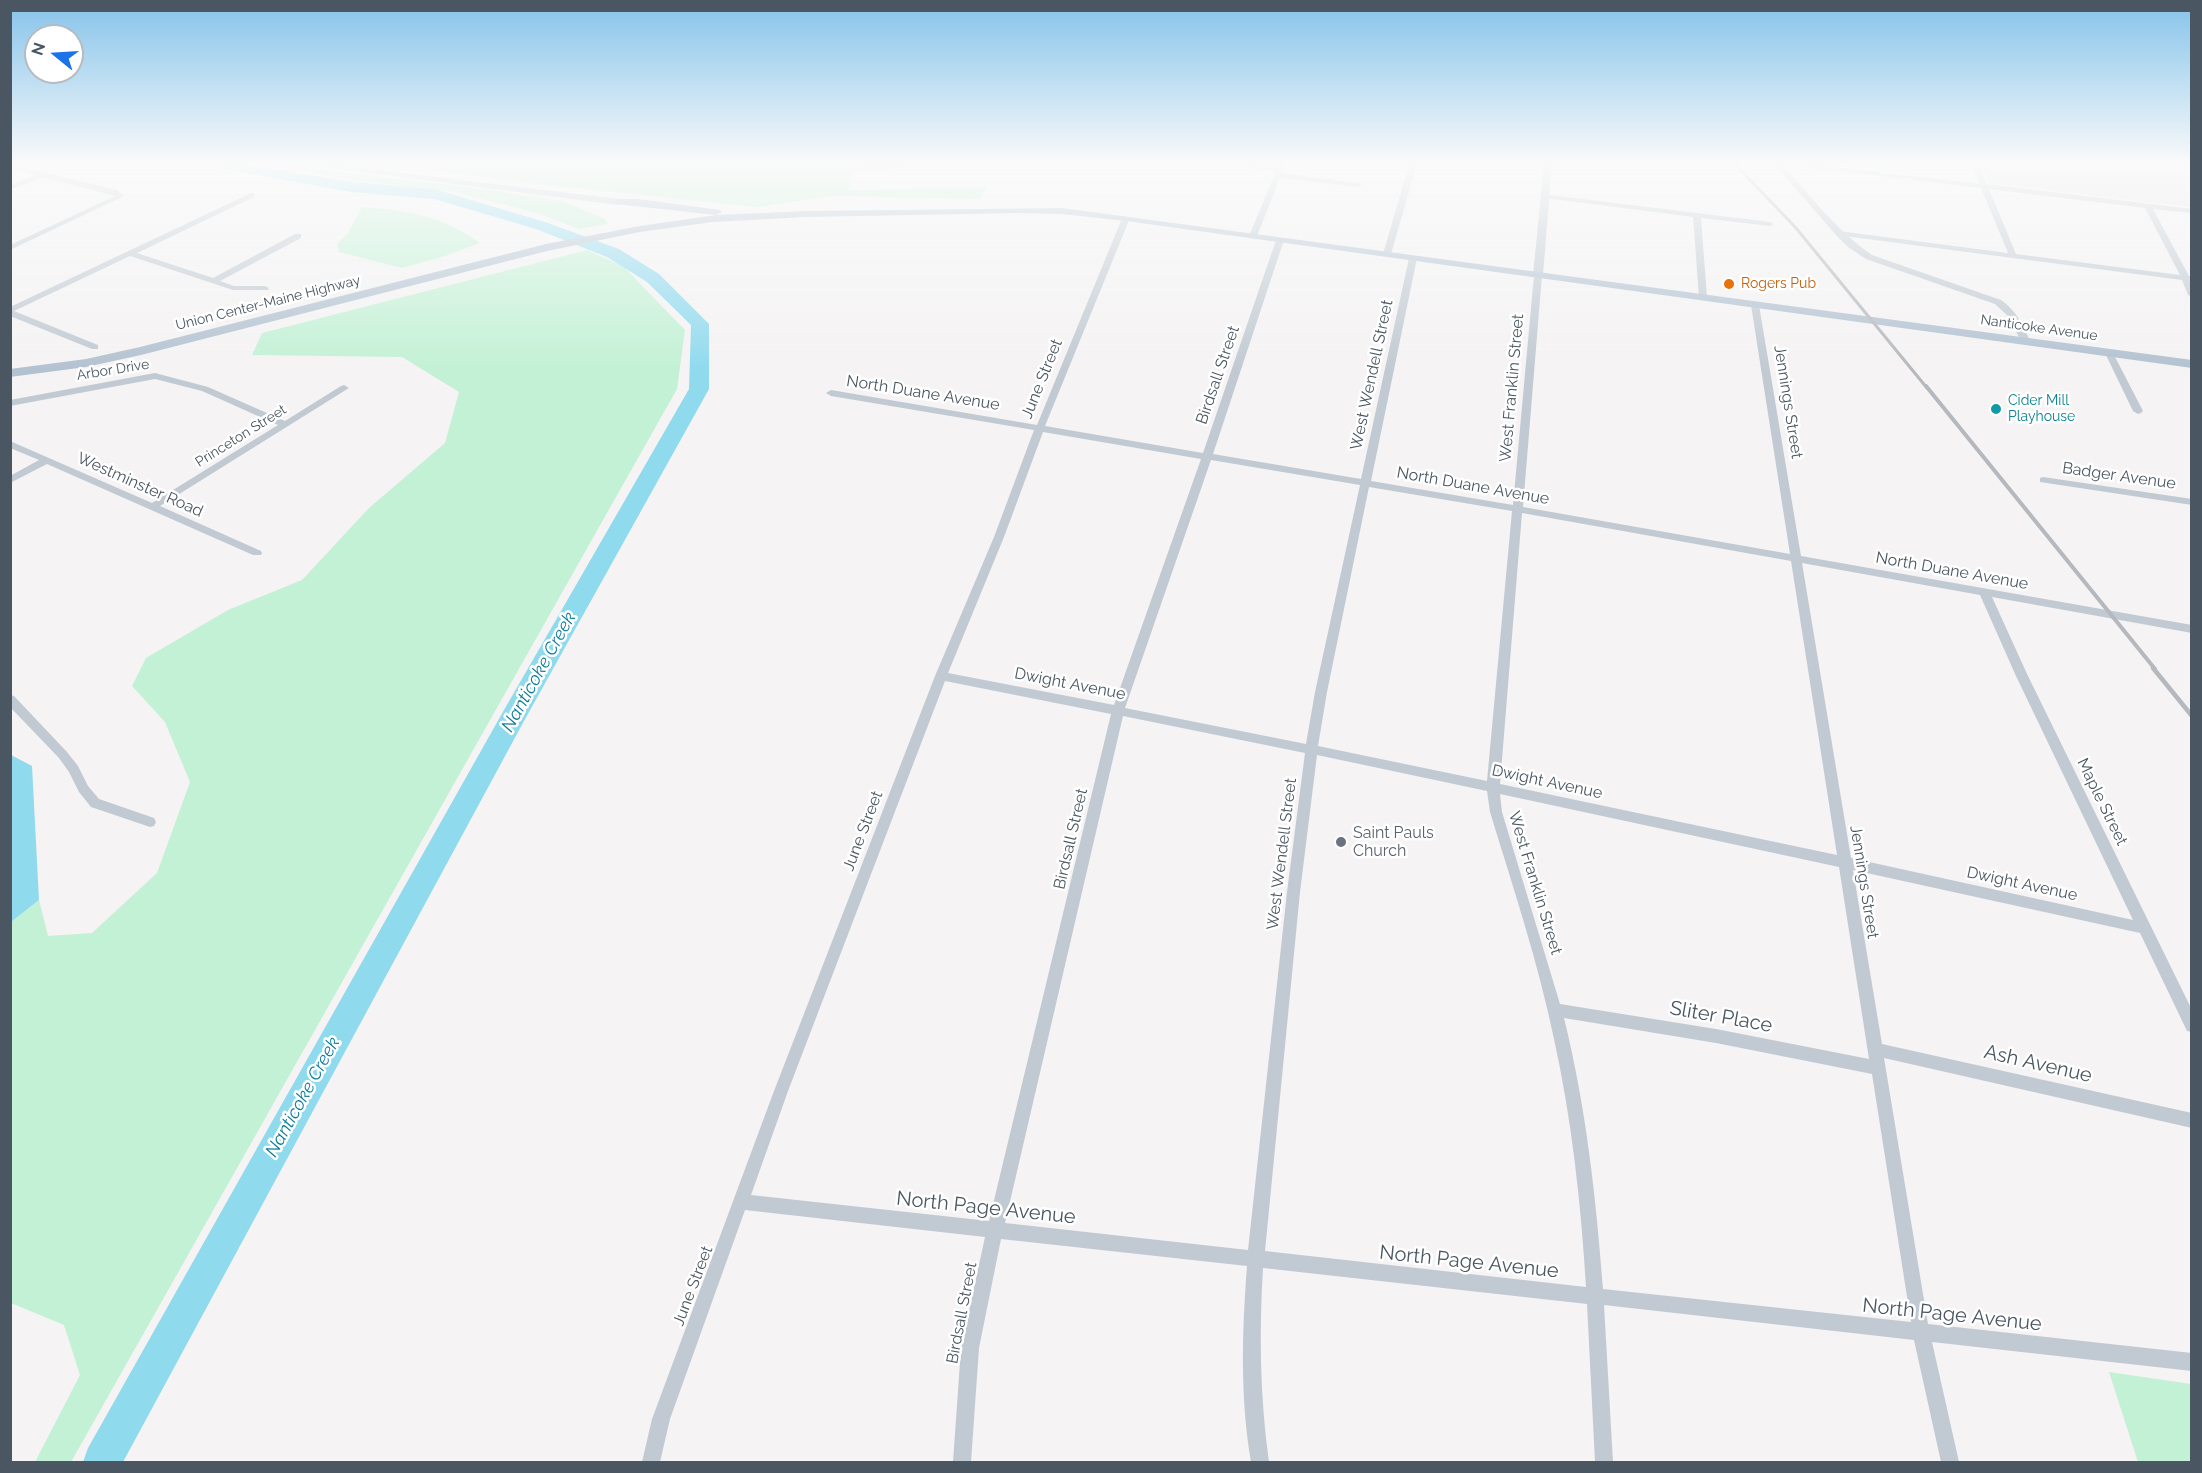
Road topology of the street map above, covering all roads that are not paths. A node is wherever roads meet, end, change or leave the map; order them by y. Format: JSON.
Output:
{"nodes":[{"id":1,"x":42,"y":233,"type":"edge"},
{"id":2,"x":172,"y":233,"type":"edge"},
{"id":3,"x":618,"y":233,"type":"edge"},
{"id":4,"x":1119,"y":233,"type":"edge"},
{"id":5,"x":1230,"y":233,"type":"edge"},
{"id":6,"x":1254,"y":233,"type":"edge"},
{"id":7,"x":1393,"y":233,"type":"edge"},
{"id":8,"x":1542,"y":233,"type":"edge"},
{"id":9,"x":1698,"y":233,"type":"edge"},
{"id":10,"x":1839,"y":233,"type":"joint"},
{"id":11,"x":2004,"y":233,"type":"edge"},
{"id":12,"x":2163,"y":233,"type":"edge"},
{"id":13,"x":298,"y":236,"type":"dead end"},
{"id":14,"x":1253,"y":236,"type":"junction"},
{"id":15,"x":1280,"y":240,"type":"junction"},
{"id":16,"x":10,"y":248,"type":"edge"},
{"id":17,"x":130,"y":253,"type":"junction"},
{"id":18,"x":1387,"y":254,"type":"junction"},
{"id":19,"x":2013,"y":255,"type":"junction"},
{"id":20,"x":1413,"y":258,"type":"junction"},
{"id":21,"x":1538,"y":275,"type":"junction"},
{"id":22,"x":2189,"y":278,"type":"edge"},
{"id":23,"x":212,"y":282,"type":"junction"},
{"id":24,"x":265,"y":288,"type":"dead end"},
{"id":25,"x":2192,"y":296,"type":"edge"},
{"id":26,"x":1703,"y":297,"type":"junction"},
{"id":27,"x":1755,"y":304,"type":"junction"},
{"id":28,"x":10,"y":311,"type":"edge"},
{"id":29,"x":2025,"y":341,"type":"junction"},
{"id":30,"x":95,"y":347,"type":"dead end"},
{"id":31,"x":2109,"y":353,"type":"junction"},
{"id":32,"x":2192,"y":364,"type":"edge"},
{"id":33,"x":10,"y":373,"type":"edge"},
{"id":34,"x":344,"y":388,"type":"dead end"},
{"id":35,"x":831,"y":393,"type":"dead end"},
{"id":36,"x":10,"y":402,"type":"edge"},
{"id":37,"x":2138,"y":411,"type":"dead end"},
{"id":38,"x":284,"y":424,"type":"junction"},
{"id":39,"x":1040,"y":428,"type":"junction"},
{"id":40,"x":10,"y":444,"type":"edge"},
{"id":41,"x":1208,"y":456,"type":"junction"},
{"id":42,"x":47,"y":460,"type":"junction"},
{"id":43,"x":10,"y":480,"type":"edge"},
{"id":44,"x":2043,"y":480,"type":"dead end"},
{"id":45,"x":1365,"y":483,"type":"junction"},
{"id":46,"x":2192,"y":502,"type":"edge"},
{"id":47,"x":152,"y":507,"type":"junction"},
{"id":48,"x":1518,"y":509,"type":"junction"},
{"id":49,"x":257,"y":553,"type":"dead end"},
{"id":50,"x":1796,"y":558,"type":"junction"},
{"id":51,"x":1984,"y":592,"type":"junction"},
{"id":52,"x":2192,"y":629,"type":"edge"},
{"id":53,"x":941,"y":676,"type":"junction"},
{"id":54,"x":10,"y":699,"type":"edge"},
{"id":55,"x":1118,"y":710,"type":"junction"},
{"id":56,"x":1311,"y":751,"type":"junction"},
{"id":57,"x":1493,"y":788,"type":"junction"},
{"id":58,"x":150,"y":822,"type":"dead end"},
{"id":59,"x":1844,"y":862,"type":"junction"},
{"id":60,"x":2145,"y":928,"type":"junction"},
{"id":61,"x":1556,"y":1010,"type":"junction"},
{"id":62,"x":2192,"y":1026,"type":"edge"},
{"id":63,"x":1875,"y":1049,"type":"junction"},
{"id":64,"x":1878,"y":1068,"type":"junction"},
{"id":65,"x":2192,"y":1121,"type":"edge"},
{"id":66,"x":742,"y":1202,"type":"junction"},
{"id":67,"x":995,"y":1230,"type":"junction"},
{"id":68,"x":1256,"y":1259,"type":"junction"},
{"id":69,"x":1593,"y":1297,"type":"junction"},
{"id":70,"x":1921,"y":1333,"type":"junction"},
{"id":71,"x":2192,"y":1362,"type":"edge"},
{"id":72,"x":651,"y":1462,"type":"edge"},
{"id":73,"x":962,"y":1462,"type":"edge"},
{"id":74,"x":1260,"y":1462,"type":"edge"},
{"id":75,"x":1604,"y":1462,"type":"edge"},
{"id":76,"x":1950,"y":1462,"type":"edge"}],
"edges":[{"from":1,"to":16,"type":"street"},
{"from":2,"to":17,"type":"street"},
{"from":3,"to":33,"type":"main road","name":"Union Center-Maine Highway"},
{"from":4,"to":39,"type":"street","name":"June Street"},
{"from":5,"to":14,"type":"main road","name":"Nanticoke Avenue"},
{"from":6,"to":14,"type":"street"},
{"from":7,"to":18,"type":"street"},
{"from":8,"to":21,"type":"street"},
{"from":9,"to":26,"type":"street"},
{"from":10,"to":19,"type":"street"},
{"from":10,"to":29,"type":"street"},
{"from":11,"to":19,"type":"street"},
{"from":12,"to":22,"type":"street"},
{"from":13,"to":23,"type":"street"},
{"from":14,"to":15,"type":"main road","name":"Nanticoke Avenue"},
{"from":15,"to":18,"type":"main road","name":"Nanticoke Avenue"},
{"from":15,"to":41,"type":"street","name":"Birdsall Street"},
{"from":17,"to":23,"type":"street"},
{"from":17,"to":28,"type":"street"},
{"from":18,"to":20,"type":"main road","name":"Nanticoke Avenue"},
{"from":19,"to":22,"type":"street"},
{"from":20,"to":21,"type":"main road","name":"Nanticoke Avenue"},
{"from":20,"to":45,"type":"street","name":"West Wendell Street"},
{"from":21,"to":26,"type":"main road","name":"Nanticoke Avenue"},
{"from":21,"to":48,"type":"street","name":"West Franklin Street"},
{"from":22,"to":25,"type":"street"},
{"from":23,"to":24,"type":"street"},
{"from":26,"to":27,"type":"main road","name":"Nanticoke Avenue"},
{"from":27,"to":29,"type":"main road","name":"Nanticoke Avenue"},
{"from":27,"to":50,"type":"street","name":"Jennings Street"},
{"from":28,"to":30,"type":"street"},
{"from":29,"to":31,"type":"main road","name":"Nanticoke Avenue"},
{"from":31,"to":32,"type":"main road","name":"Nanticoke Avenue"},
{"from":31,"to":37,"type":"street"},
{"from":34,"to":38,"type":"street","name":"Princeton Street"},
{"from":35,"to":39,"type":"street","name":"North Duane Avenue"},
{"from":36,"to":38,"type":"street","name":"Arbor Drive"},
{"from":38,"to":47,"type":"street","name":"Princeton Street"},
{"from":39,"to":41,"type":"street","name":"North Duane Avenue"},
{"from":39,"to":53,"type":"street","name":"June Street"},
{"from":40,"to":42,"type":"street","name":"Westminster Road"},
{"from":41,"to":45,"type":"street","name":"North Duane Avenue"},
{"from":41,"to":55,"type":"street","name":"Birdsall Street"},
{"from":42,"to":43,"type":"street"},
{"from":42,"to":47,"type":"street","name":"Westminster Road"},
{"from":44,"to":46,"type":"street","name":"Badger Avenue"},
{"from":45,"to":48,"type":"street","name":"North Duane Avenue"},
{"from":45,"to":56,"type":"street","name":"West Wendell Street"},
{"from":47,"to":49,"type":"street","name":"Westminster Road"},
{"from":48,"to":50,"type":"street","name":"North Duane Avenue"},
{"from":48,"to":57,"type":"street","name":"West Franklin Street"},
{"from":50,"to":51,"type":"street","name":"North Duane Avenue"},
{"from":50,"to":59,"type":"street","name":"Jennings Street"},
{"from":51,"to":52,"type":"street","name":"North Duane Avenue"},
{"from":51,"to":60,"type":"street","name":"Maple Street"},
{"from":53,"to":55,"type":"street","name":"Dwight Avenue"},
{"from":53,"to":66,"type":"street","name":"June Street"},
{"from":54,"to":58,"type":"street"},
{"from":55,"to":56,"type":"street","name":"Dwight Avenue"},
{"from":55,"to":67,"type":"street","name":"Birdsall Street"},
{"from":56,"to":57,"type":"street","name":"Dwight Avenue"},
{"from":56,"to":68,"type":"street","name":"West Wendell Street"},
{"from":57,"to":59,"type":"street","name":"Dwight Avenue"},
{"from":57,"to":61,"type":"street","name":"West Franklin Street"},
{"from":59,"to":60,"type":"street","name":"Dwight Avenue"},
{"from":59,"to":63,"type":"street","name":"Jennings Street"},
{"from":60,"to":62,"type":"street","name":"Maple Street"},
{"from":61,"to":64,"type":"street","name":"Sliter Place"},
{"from":61,"to":69,"type":"street","name":"West Franklin Street"},
{"from":63,"to":64,"type":"street","name":"Jennings Street"},
{"from":63,"to":65,"type":"street","name":"Ash Avenue"},
{"from":64,"to":70,"type":"street","name":"Jennings Street"},
{"from":66,"to":67,"type":"street","name":"North Page Avenue"},
{"from":66,"to":72,"type":"street","name":"June Street"},
{"from":67,"to":68,"type":"street","name":"North Page Avenue"},
{"from":67,"to":73,"type":"street","name":"Birdsall Street"},
{"from":68,"to":69,"type":"street","name":"North Page Avenue"},
{"from":68,"to":74,"type":"street","name":"West Wendell Street"},
{"from":69,"to":70,"type":"street","name":"North Page Avenue"},
{"from":69,"to":75,"type":"street","name":"West Franklin Street"},
{"from":70,"to":71,"type":"street","name":"North Page Avenue"},
{"from":70,"to":76,"type":"street","name":"Jennings Street"}]}
